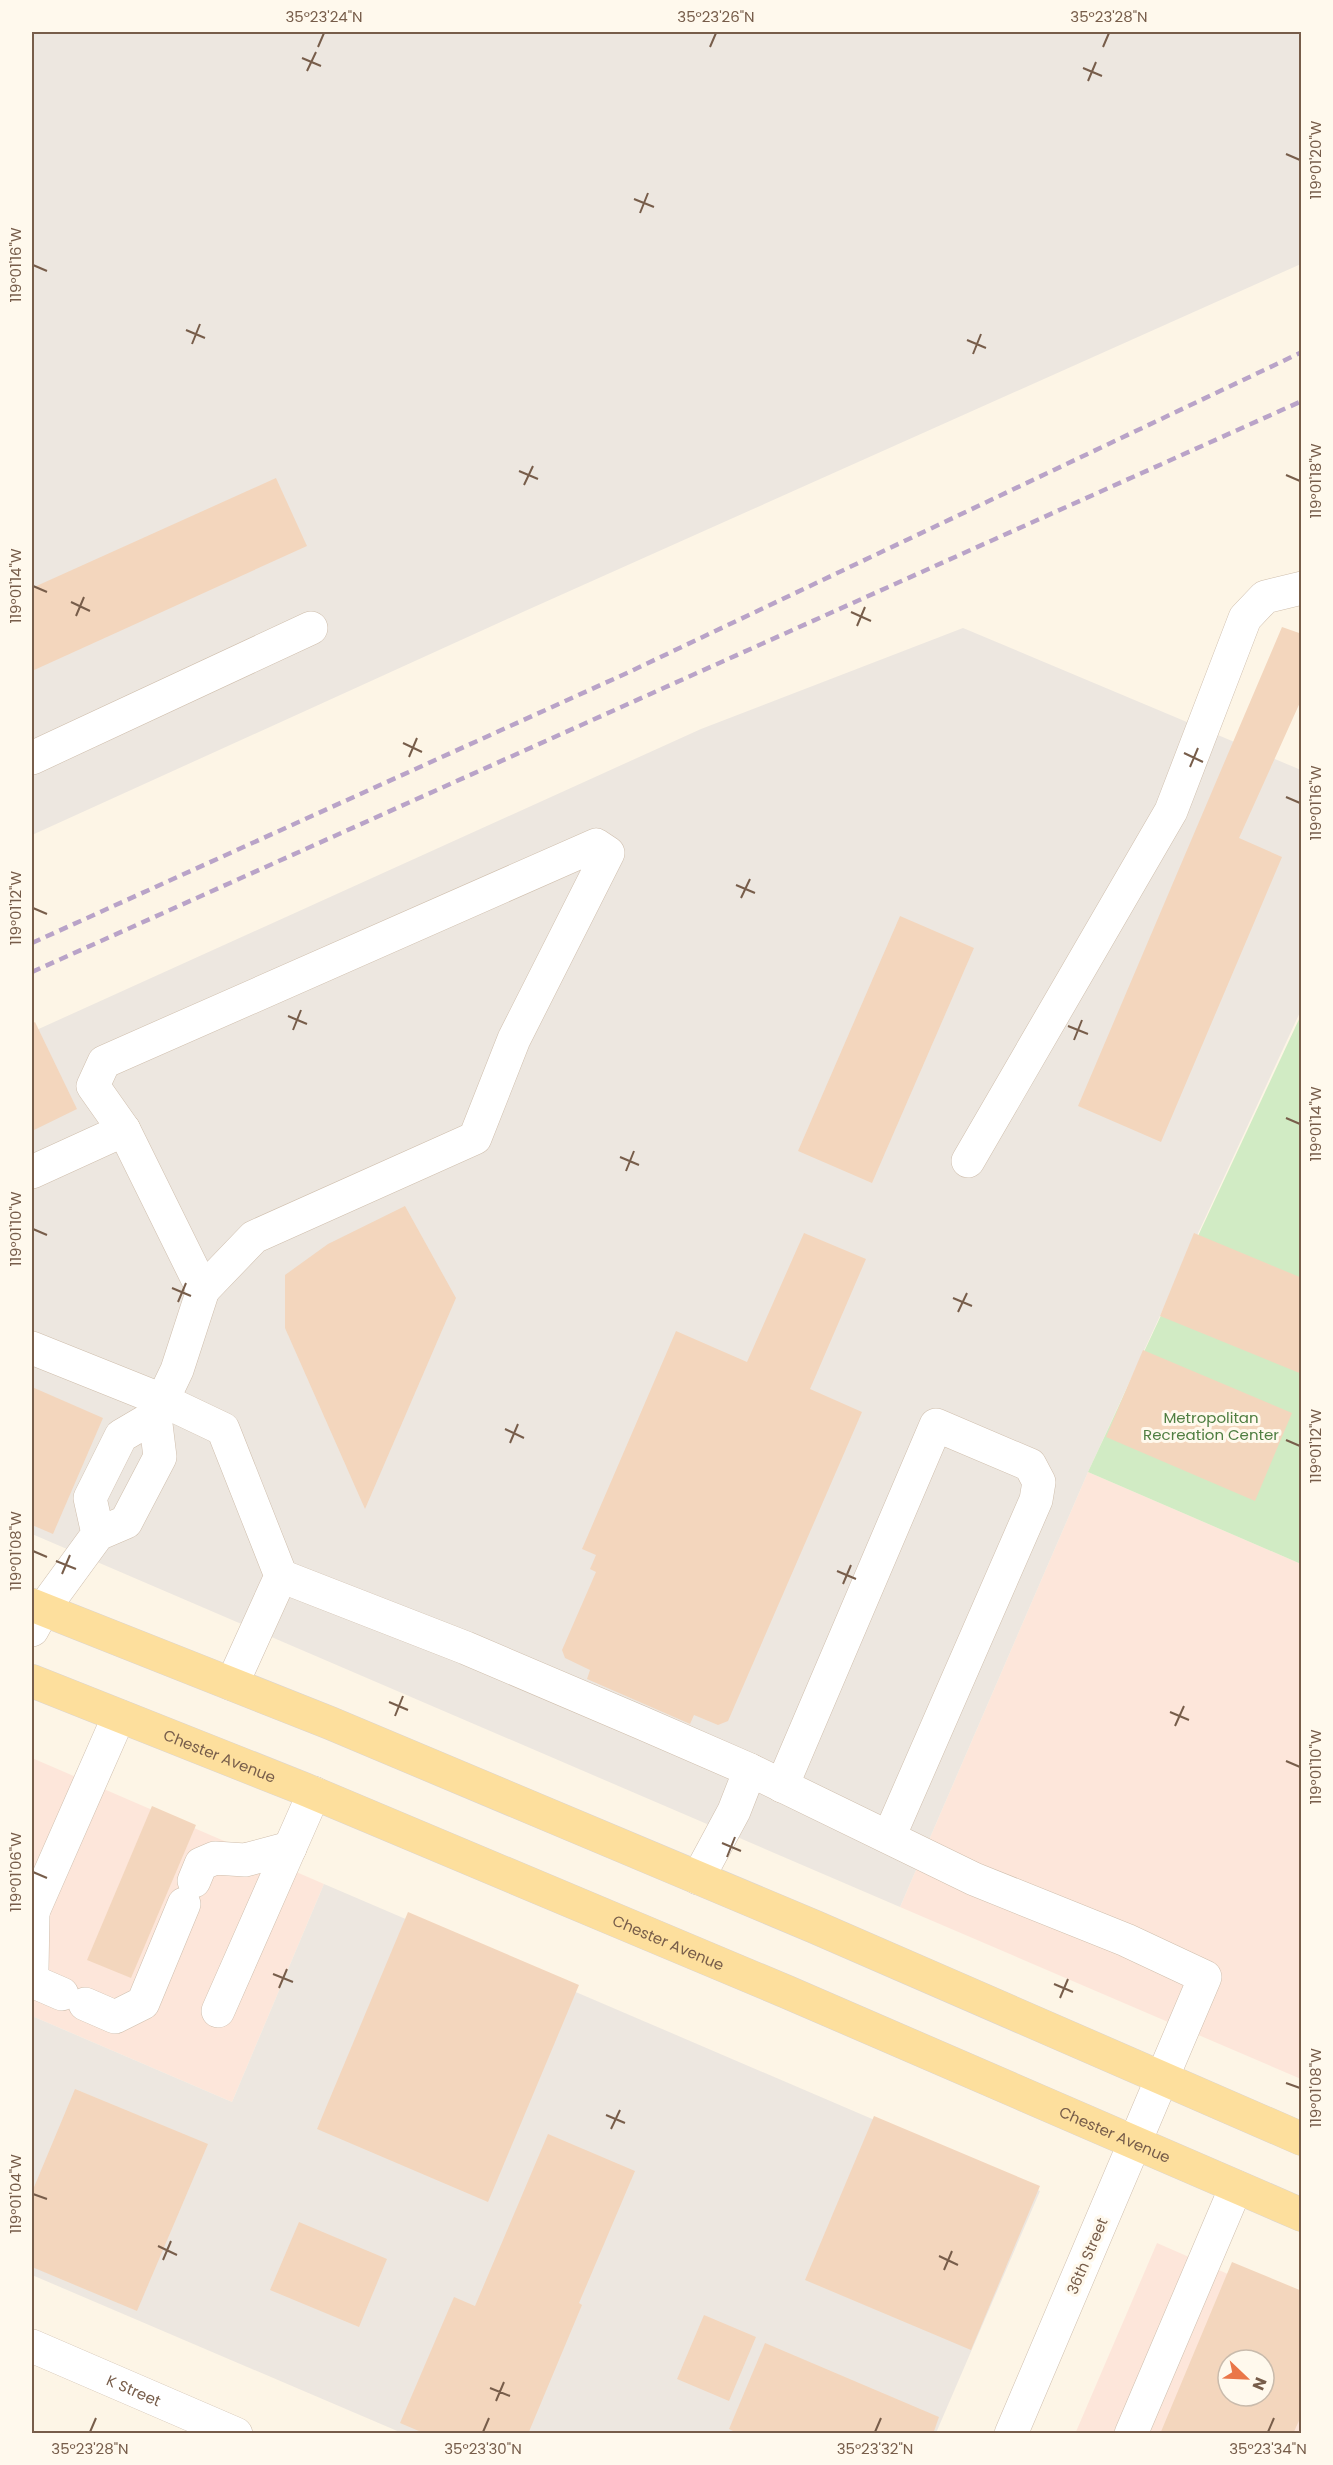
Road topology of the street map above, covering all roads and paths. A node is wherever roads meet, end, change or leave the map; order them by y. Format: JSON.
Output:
{"nodes":[{"id":1,"x":1302,"y":588,"type":"edge"},
{"id":2,"x":311,"y":628,"type":"dead end"},
{"id":3,"x":32,"y":758,"type":"edge"},
{"id":4,"x":124,"y":1130,"type":"junction"},
{"id":5,"x":968,"y":1161,"type":"dead end"},
{"id":6,"x":32,"y":1172,"type":"edge"},
{"id":7,"x":203,"y":1290,"type":"junction"},
{"id":8,"x":32,"y":1348,"type":"edge"},
{"id":9,"x":159,"y":1408,"type":"junction"},
{"id":10,"x":98,"y":1534,"type":"junction"},
{"id":11,"x":281,"y":1576,"type":"junction"},
{"id":12,"x":36,"y":1614,"type":"edge"},
{"id":13,"x":32,"y":1681,"type":"edge"},
{"id":14,"x":232,"y":1684,"type":"junction"},
{"id":15,"x":120,"y":1716,"type":"junction"},
{"id":16,"x":750,"y":1770,"type":"junction"},
{"id":17,"x":782,"y":1786,"type":"junction"},
{"id":18,"x":314,"y":1793,"type":"junction"},
{"id":19,"x":889,"y":1838,"type":"junction"},
{"id":20,"x":290,"y":1848,"type":"junction"},
{"id":21,"x":698,"y":1878,"type":"junction"},
{"id":22,"x":32,"y":1915,"type":"edge"},
{"id":23,"x":32,"y":1970,"type":"edge"},
{"id":24,"x":32,"y":1981,"type":"edge"},
{"id":25,"x":218,"y":2011,"type":"dead end"},
{"id":26,"x":1162,"y":2079,"type":"junction"},
{"id":27,"x":1302,"y":2139,"type":"edge"},
{"id":28,"x":1135,"y":2144,"type":"junction"},
{"id":29,"x":1236,"y":2187,"type":"junction"},
{"id":30,"x":1302,"y":2215,"type":"edge"},
{"id":31,"x":32,"y":2346,"type":"edge"},
{"id":32,"x":1015,"y":2432,"type":"edge"},
{"id":33,"x":236,"y":2433,"type":"edge"},
{"id":34,"x":1131,"y":2433,"type":"edge"}],
"edges":[{"from":1,"to":5,"type":"street"},
{"from":2,"to":3,"type":"street"},
{"from":4,"to":6,"type":"street"},
{"from":4,"to":7,"type":"street"},
{"from":4,"to":7,"type":"street"},
{"from":7,"to":9,"type":"street"},
{"from":8,"to":9,"type":"street"},
{"from":9,"to":10,"type":"street"},
{"from":9,"to":10,"type":"street"},
{"from":9,"to":11,"type":"street"},
{"from":10,"to":12,"type":"street"},
{"from":11,"to":14,"type":"street"},
{"from":11,"to":16,"type":"street"},
{"from":12,"to":14,"type":"main road"},
{"from":13,"to":15,"type":"main road","name":"Chester Avenue"},
{"from":14,"to":21,"type":"main road"},
{"from":15,"to":18,"type":"main road","name":"Chester Avenue"},
{"from":15,"to":22,"type":"street"},
{"from":16,"to":17,"type":"street"},
{"from":16,"to":21,"type":"street"},
{"from":17,"to":19,"type":"street"},
{"from":17,"to":19,"type":"street"},
{"from":18,"to":20,"type":"street"},
{"from":18,"to":28,"type":"main road","name":"Chester Avenue"},
{"from":19,"to":26,"type":"street","name":"36th Street"},
{"from":20,"to":24,"type":"street"},
{"from":20,"to":25,"type":"street"},
{"from":21,"to":26,"type":"main road"},
{"from":22,"to":23,"type":"street"},
{"from":26,"to":27,"type":"main road"},
{"from":26,"to":28,"type":"street","name":"36th Street"},
{"from":28,"to":29,"type":"main road","name":"Chester Avenue"},
{"from":28,"to":32,"type":"street","name":"36th Street"},
{"from":29,"to":30,"type":"main road","name":"Chester Avenue"},
{"from":29,"to":34,"type":"street"},
{"from":31,"to":33,"type":"street","name":"K Street"}]}
